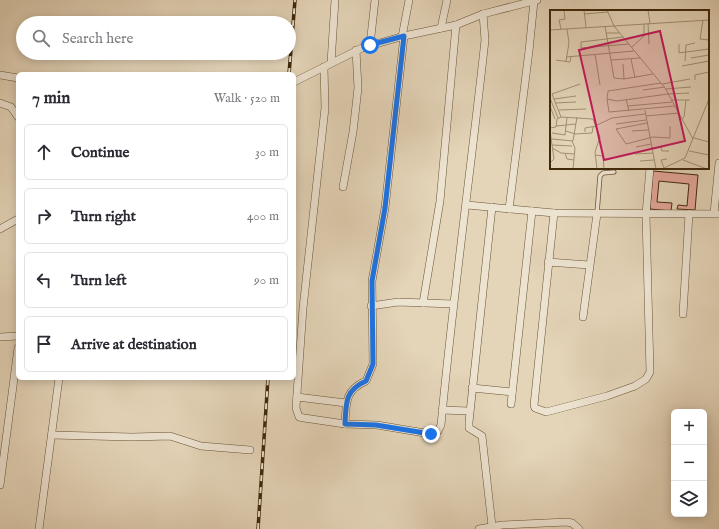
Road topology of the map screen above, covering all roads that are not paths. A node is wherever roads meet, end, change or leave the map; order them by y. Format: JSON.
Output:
{"nodes":[{"id":1,"x":335,"y":0,"type":"edge"},
{"id":2,"x":375,"y":0,"type":"edge"},
{"id":3,"x":410,"y":0,"type":"edge"},
{"id":4,"x":447,"y":0,"type":"edge"},
{"id":5,"x":535,"y":0,"type":"edge"},
{"id":6,"x":484,"y":14,"type":"junction"},
{"id":7,"x":456,"y":25,"type":"junction"},
{"id":8,"x":441,"y":28,"type":"junction"},
{"id":9,"x":403,"y":36,"type":"junction"},
{"id":10,"x":370,"y":45,"type":"junction"},
{"id":11,"x":356,"y":50,"type":"junction"},
{"id":12,"x":327,"y":65,"type":"junction"},
{"id":13,"x":0,"y":75,"type":"edge"},
{"id":14,"x":16,"y":78,"type":"edge"},
{"id":15,"x":296,"y":81,"type":"edge"},
{"id":16,"x":0,"y":103,"type":"edge"},
{"id":17,"x":16,"y":114,"type":"edge"},
{"id":18,"x":719,"y":163,"type":"edge"},
{"id":19,"x":650,"y":169,"type":"edge"},
{"id":20,"x":614,"y":172,"type":"dead end"},
{"id":21,"x":343,"y":187,"type":"dead end"},
{"id":22,"x":467,"y":206,"type":"junction"},
{"id":23,"x":492,"y":207,"type":"junction"},
{"id":24,"x":509,"y":209,"type":"junction"},
{"id":25,"x":532,"y":211,"type":"junction"},
{"id":26,"x":554,"y":213,"type":"junction"},
{"id":27,"x":597,"y":214,"type":"junction"},
{"id":28,"x":646,"y":214,"type":"junction"},
{"id":29,"x":689,"y":214,"type":"junction"},
{"id":30,"x":717,"y":214,"type":"edge"},
{"id":31,"x":16,"y":220,"type":"edge"},
{"id":32,"x":0,"y":229,"type":"edge"},
{"id":33,"x":548,"y":262,"type":"junction"},
{"id":34,"x":589,"y":265,"type":"junction"},
{"id":35,"x":423,"y":303,"type":"junction"},
{"id":36,"x":453,"y":304,"type":"junction"},
{"id":37,"x":371,"y":306,"type":"junction"},
{"id":38,"x":683,"y":314,"type":"dead end"},
{"id":39,"x":583,"y":317,"type":"dead end"},
{"id":40,"x":16,"y":336,"type":"edge"},
{"id":41,"x":0,"y":337,"type":"edge"},
{"id":42,"x":16,"y":363,"type":"edge"},
{"id":43,"x":59,"y":380,"type":"edge"},
{"id":44,"x":472,"y":388,"type":"junction"},
{"id":45,"x":512,"y":392,"type":"junction"},
{"id":46,"x":297,"y":397,"type":"junction"},
{"id":47,"x":346,"y":403,"type":"junction"},
{"id":48,"x":511,"y":404,"type":"dead end"},
{"id":49,"x":442,"y":410,"type":"junction"},
{"id":50,"x":469,"y":411,"type":"junction"},
{"id":51,"x":345,"y":424,"type":"junction"},
{"id":52,"x":52,"y":435,"type":"junction"},
{"id":53,"x":250,"y":450,"type":"dead end"},
{"id":54,"x":0,"y":485,"type":"edge"},
{"id":55,"x":492,"y":526,"type":"junction"},
{"id":56,"x":502,"y":527,"type":"edge"},
{"id":57,"x":39,"y":529,"type":"edge"},
{"id":58,"x":479,"y":529,"type":"edge"},
{"id":59,"x":579,"y":529,"type":"edge"}],
"edges":[{"from":1,"to":12,"type":"street"},
{"from":2,"to":10,"type":"street"},
{"from":3,"to":9,"type":"street"},
{"from":4,"to":8,"type":"street"},
{"from":5,"to":6,"type":"street"},
{"from":5,"to":24,"type":"street"},
{"from":6,"to":7,"type":"street"},
{"from":6,"to":22,"type":"street"},
{"from":7,"to":8,"type":"street"},
{"from":7,"to":35,"type":"street"},
{"from":8,"to":9,"type":"street"},
{"from":9,"to":10,"type":"street"},
{"from":9,"to":37,"type":"street"},
{"from":10,"to":11,"type":"street"},
{"from":11,"to":12,"type":"street"},
{"from":11,"to":21,"type":"street"},
{"from":12,"to":15,"type":"street"},
{"from":12,"to":46,"type":"street"},
{"from":13,"to":14,"type":"street"},
{"from":16,"to":17,"type":"street"},
{"from":18,"to":30,"type":"street"},
{"from":19,"to":28,"type":"street"},
{"from":20,"to":27,"type":"lane"},
{"from":22,"to":23,"type":"street"},
{"from":22,"to":36,"type":"street"},
{"from":23,"to":24,"type":"street"},
{"from":23,"to":44,"type":"street"},
{"from":24,"to":25,"type":"street"},
{"from":25,"to":26,"type":"street"},
{"from":25,"to":45,"type":"street"},
{"from":26,"to":27,"type":"street"},
{"from":26,"to":33,"type":"street"},
{"from":27,"to":28,"type":"street"},
{"from":27,"to":34,"type":"street"},
{"from":28,"to":29,"type":"street"},
{"from":28,"to":33,"type":"street"},
{"from":29,"to":30,"type":"street"},
{"from":29,"to":38,"type":"street"},
{"from":31,"to":32,"type":"street"},
{"from":33,"to":34,"type":"street"},
{"from":34,"to":39,"type":"street"},
{"from":35,"to":36,"type":"street"},
{"from":35,"to":37,"type":"street"},
{"from":36,"to":49,"type":"street"},
{"from":37,"to":47,"type":"street"},
{"from":40,"to":41,"type":"street"},
{"from":42,"to":54,"type":"street"},
{"from":43,"to":52,"type":"street"},
{"from":44,"to":45,"type":"street"},
{"from":44,"to":50,"type":"street"},
{"from":45,"to":48,"type":"street"},
{"from":46,"to":47,"type":"street"},
{"from":46,"to":51,"type":"street"},
{"from":47,"to":51,"type":"street"},
{"from":49,"to":50,"type":"street"},
{"from":49,"to":51,"type":"street"},
{"from":50,"to":55,"type":"street"},
{"from":52,"to":53,"type":"street"},
{"from":52,"to":57,"type":"street"},
{"from":55,"to":56,"type":"street"},
{"from":55,"to":58,"type":"street"},
{"from":56,"to":59,"type":"street"}]}
